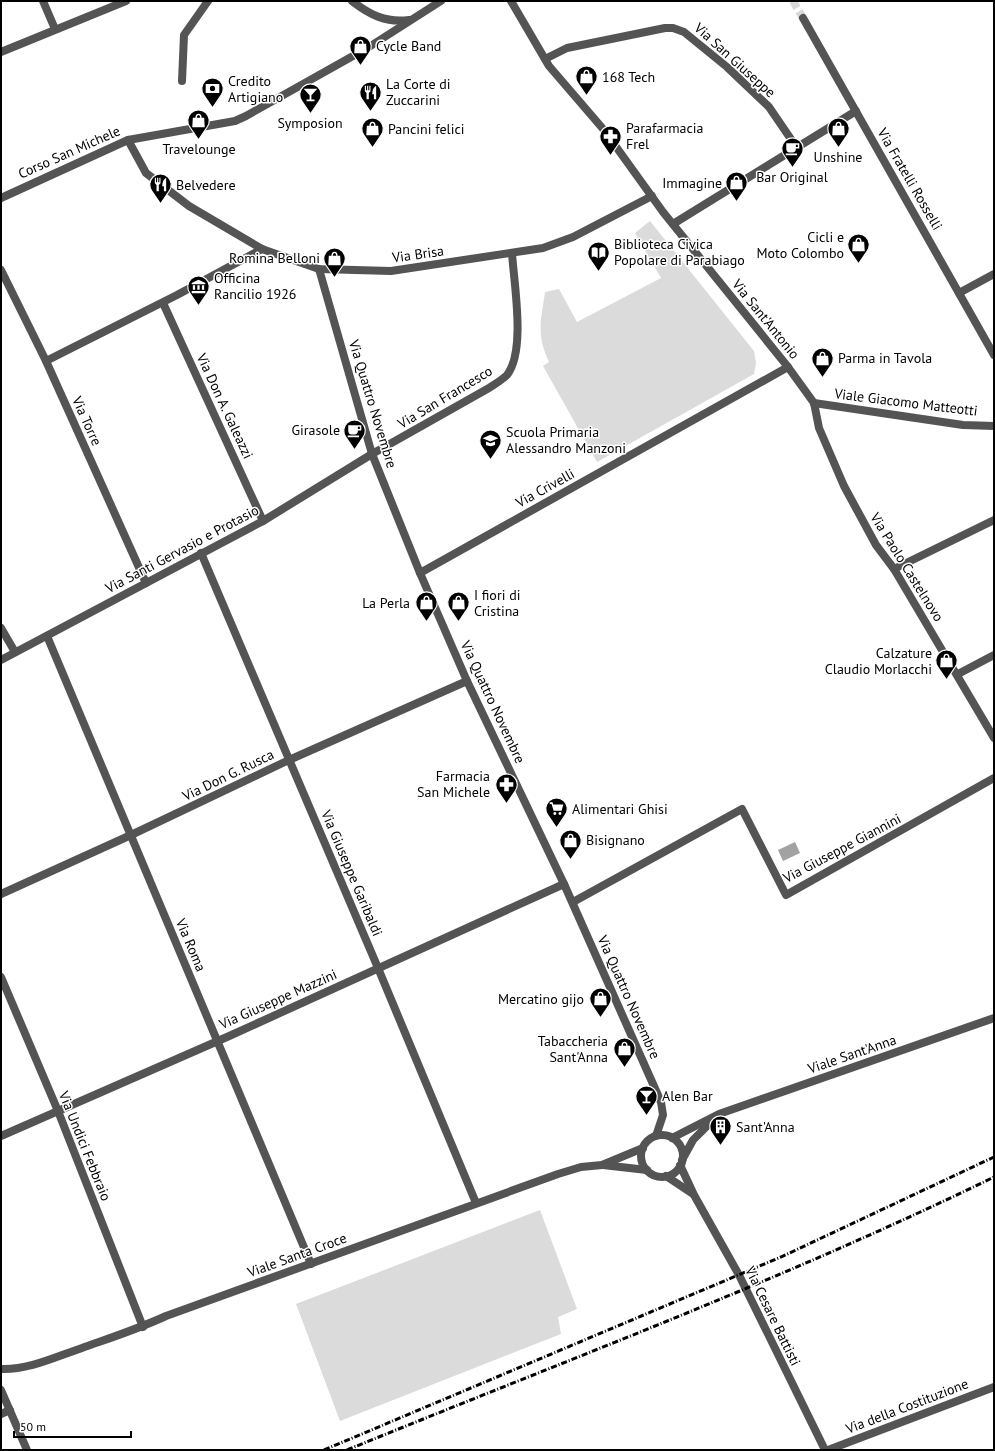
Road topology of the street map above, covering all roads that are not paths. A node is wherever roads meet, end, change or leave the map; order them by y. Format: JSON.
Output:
{"nodes":[{"id":1,"x":43,"y":1,"type":"edge"},
{"id":2,"x":126,"y":1,"type":"edge"},
{"id":3,"x":208,"y":1,"type":"edge"},
{"id":4,"x":352,"y":1,"type":"edge"},
{"id":5,"x":430,"y":1,"type":"edge"},
{"id":6,"x":441,"y":1,"type":"edge"},
{"id":7,"x":511,"y":1,"type":"edge"},
{"id":8,"x":803,"y":18,"type":"tunnel mouth"},
{"id":9,"x":411,"y":19,"type":"junction"},
{"id":10,"x":55,"y":29,"type":"junction"},
{"id":11,"x":1,"y":52,"type":"edge"},
{"id":12,"x":545,"y":59,"type":"junction"},
{"id":13,"x":182,"y":81,"type":"dead end"},
{"id":14,"x":856,"y":111,"type":"junction"},
{"id":15,"x":128,"y":140,"type":"junction"},
{"id":16,"x":797,"y":148,"type":"junction"},
{"id":17,"x":652,"y":196,"type":"junction"},
{"id":18,"x":1,"y":198,"type":"edge"},
{"id":19,"x":673,"y":224,"type":"junction"},
{"id":20,"x":262,"y":249,"type":"junction"},
{"id":21,"x":512,"y":253,"type":"junction"},
{"id":22,"x":319,"y":269,"type":"junction"},
{"id":23,"x":1,"y":270,"type":"edge"},
{"id":24,"x":994,"y":274,"type":"edge"},
{"id":25,"x":960,"y":293,"type":"junction"},
{"id":26,"x":163,"y":302,"type":"junction"},
{"id":27,"x":994,"y":355,"type":"edge"},
{"id":28,"x":46,"y":361,"type":"junction"},
{"id":29,"x":788,"y":367,"type":"junction"},
{"id":30,"x":814,"y":403,"type":"junction"},
{"id":31,"x":994,"y":426,"type":"edge"},
{"id":32,"x":372,"y":454,"type":"junction"},
{"id":33,"x":994,"y":520,"type":"edge"},
{"id":34,"x":263,"y":521,"type":"junction"},
{"id":35,"x":201,"y":553,"type":"junction"},
{"id":36,"x":894,"y":569,"type":"junction"},
{"id":37,"x":420,"y":573,"type":"junction"},
{"id":38,"x":146,"y":584,"type":"junction"},
{"id":39,"x":1,"y":628,"type":"edge"},
{"id":40,"x":47,"y":636,"type":"junction"},
{"id":41,"x":15,"y":652,"type":"junction"},
{"id":42,"x":994,"y":655,"type":"edge"},
{"id":43,"x":1,"y":660,"type":"edge"},
{"id":44,"x":958,"y":674,"type":"junction"},
{"id":45,"x":467,"y":680,"type":"junction"},
{"id":46,"x":994,"y":738,"type":"edge"},
{"id":47,"x":289,"y":760,"type":"junction"},
{"id":48,"x":994,"y":778,"type":"edge"},
{"id":49,"x":131,"y":835,"type":"junction"},
{"id":50,"x":564,"y":884,"type":"junction"},
{"id":51,"x":1,"y":894,"type":"edge"},
{"id":52,"x":573,"y":902,"type":"junction"},
{"id":53,"x":378,"y":968,"type":"junction"},
{"id":54,"x":1,"y":977,"type":"edge"},
{"id":55,"x":994,"y":1018,"type":"edge"},
{"id":56,"x":217,"y":1040,"type":"junction"},
{"id":57,"x":58,"y":1111,"type":"junction"},
{"id":58,"x":720,"y":1114,"type":"junction"},
{"id":59,"x":1,"y":1136,"type":"edge"},
{"id":60,"x":656,"y":1136,"type":"junction"},
{"id":61,"x":672,"y":1138,"type":"junction"},
{"id":62,"x":643,"y":1148,"type":"junction"},
{"id":63,"x":681,"y":1162,"type":"junction"},
{"id":64,"x":602,"y":1164,"type":"junction"},
{"id":65,"x":646,"y":1170,"type":"junction"},
{"id":66,"x":666,"y":1176,"type":"junction"},
{"id":67,"x":694,"y":1195,"type":"junction"},
{"id":68,"x":476,"y":1203,"type":"junction"},
{"id":69,"x":311,"y":1264,"type":"junction"},
{"id":70,"x":143,"y":1327,"type":"junction"},
{"id":71,"x":1,"y":1369,"type":"edge"},
{"id":72,"x":994,"y":1387,"type":"edge"},
{"id":73,"x":1,"y":1390,"type":"edge"},
{"id":74,"x":10,"y":1410,"type":"junction"},
{"id":75,"x":1,"y":1414,"type":"edge"},
{"id":76,"x":27,"y":1450,"type":"edge"},
{"id":77,"x":825,"y":1450,"type":"edge"},
{"id":78,"x":828,"y":1450,"type":"edge"}],
"edges":[{"from":1,"to":10,"type":"street"},
{"from":2,"to":10,"type":"street"},
{"from":3,"to":13,"type":"street"},
{"from":4,"to":9,"type":"street"},
{"from":5,"to":9,"type":"street"},
{"from":6,"to":9,"type":"street"},
{"from":7,"to":12,"type":"street","name":"Via Sant'Antonio"},
{"from":8,"to":14,"type":"street","name":"Via Fratelli Rosselli"},
{"from":9,"to":15,"type":"street","name":"Corso San Michele"},
{"from":10,"to":11,"type":"street"},
{"from":12,"to":16,"type":"street","name":"Via San Giuseppe"},
{"from":12,"to":17,"type":"street","name":"Via Sant'Antonio"},
{"from":14,"to":16,"type":"street"},
{"from":14,"to":25,"type":"street","name":"Via Fratelli Rosselli"},
{"from":15,"to":18,"type":"street","name":"Corso San Michele"},
{"from":15,"to":20,"type":"street","name":"Via Brisa"},
{"from":16,"to":19,"type":"street"},
{"from":17,"to":19,"type":"street","name":"Via Sant'Antonio"},
{"from":17,"to":21,"type":"street","name":"Via Brisa"},
{"from":19,"to":29,"type":"street","name":"Via Sant'Antonio"},
{"from":20,"to":22,"type":"street","name":"Via Brisa"},
{"from":20,"to":26,"type":"street"},
{"from":21,"to":22,"type":"street","name":"Via Brisa"},
{"from":21,"to":32,"type":"street","name":"Via San Francesco"},
{"from":22,"to":32,"type":"street","name":"Via Quattro Novembre"},
{"from":23,"to":28,"type":"street","name":"Via Torre"},
{"from":24,"to":25,"type":"street"},
{"from":25,"to":27,"type":"street","name":"Via Fratelli Rosselli"},
{"from":26,"to":28,"type":"street"},
{"from":26,"to":34,"type":"street","name":"Via Don A. Galeazzi"},
{"from":28,"to":38,"type":"street","name":"Via Torre"},
{"from":29,"to":30,"type":"street","name":"Via Sant'Antonio"},
{"from":29,"to":37,"type":"street","name":"Via Crivelli"},
{"from":30,"to":31,"type":"street","name":"Viale Giacomo Matteotti"},
{"from":30,"to":36,"type":"street","name":"Via Paolo Castelnovo"},
{"from":32,"to":34,"type":"street","name":"Via Santi Gervasio e Protasio"},
{"from":32,"to":37,"type":"street","name":"Via Quattro Novembre"},
{"from":33,"to":36,"type":"street"},
{"from":34,"to":35,"type":"street","name":"Via Santi Gervasio e Protasio"},
{"from":35,"to":38,"type":"street","name":"Via Santi Gervasio e Protasio"},
{"from":35,"to":47,"type":"street","name":"Via Giuseppe Garibaldi"},
{"from":36,"to":44,"type":"street","name":"Via Paolo Castelnovo"},
{"from":37,"to":45,"type":"street","name":"Via Quattro Novembre"},
{"from":38,"to":40,"type":"street","name":"Via Santi Gervasio e Protasio"},
{"from":39,"to":41,"type":"street"},
{"from":40,"to":41,"type":"street","name":"Via Santi Gervasio e Protasio"},
{"from":40,"to":49,"type":"street","name":"Via Roma"},
{"from":41,"to":43,"type":"street","name":"Via Santi Gervasio e Protasio"},
{"from":42,"to":44,"type":"street"},
{"from":44,"to":46,"type":"street","name":"Via Paolo Castelnovo"},
{"from":45,"to":47,"type":"street","name":"Via Don G. Rusca"},
{"from":45,"to":50,"type":"street","name":"Via Quattro Novembre"},
{"from":47,"to":49,"type":"street","name":"Via Don G. Rusca"},
{"from":47,"to":53,"type":"street","name":"Via Giuseppe Garibaldi"},
{"from":48,"to":52,"type":"street","name":"Via Giuseppe Giannini"},
{"from":49,"to":51,"type":"street","name":"Via Don G. Rusca"},
{"from":49,"to":56,"type":"street","name":"Via Roma"},
{"from":50,"to":52,"type":"street","name":"Via Quattro Novembre"},
{"from":50,"to":53,"type":"street","name":"Via Giuseppe Mazzini"},
{"from":52,"to":60,"type":"street","name":"Via Quattro Novembre"},
{"from":53,"to":56,"type":"street","name":"Via Giuseppe Mazzini"},
{"from":53,"to":68,"type":"street","name":"Via Giuseppe Garibaldi"},
{"from":54,"to":57,"type":"street","name":"Via Undici Febbraio"},
{"from":55,"to":58,"type":"street","name":"Viale Sant'Anna"},
{"from":56,"to":57,"type":"street","name":"Via Giuseppe Mazzini"},
{"from":56,"to":69,"type":"street","name":"Via Roma"},
{"from":57,"to":59,"type":"street","name":"Via Giuseppe Mazzini"},
{"from":57,"to":70,"type":"street","name":"Via Undici Febbraio"},
{"from":58,"to":61,"type":"street","name":"Viale Sant'Anna"},
{"from":58,"to":63,"type":"street","name":"Viale Sant'Anna"},
{"from":60,"to":61,"type":"street"},
{"from":60,"to":62,"type":"street"},
{"from":61,"to":63,"type":"street"},
{"from":62,"to":64,"type":"street","name":"Viale Santa Croce"},
{"from":62,"to":65,"type":"street"},
{"from":63,"to":66,"type":"street"},
{"from":63,"to":67,"type":"street","name":"Via Cesare Battisti"},
{"from":64,"to":65,"type":"street","name":"Viale Santa Croce"},
{"from":64,"to":68,"type":"street","name":"Viale Santa Croce"},
{"from":65,"to":66,"type":"street"},
{"from":66,"to":67,"type":"street","name":"Via Cesare Battisti"},
{"from":67,"to":77,"type":"street","name":"Via Cesare Battisti"},
{"from":68,"to":69,"type":"street","name":"Viale Santa Croce"},
{"from":69,"to":70,"type":"street","name":"Viale Santa Croce"},
{"from":70,"to":71,"type":"street","name":"Viale Santa Croce"},
{"from":72,"to":78,"type":"street","name":"Via della Costituzione"},
{"from":73,"to":74,"type":"street"},
{"from":74,"to":75,"type":"street"},
{"from":74,"to":76,"type":"street"}]}
